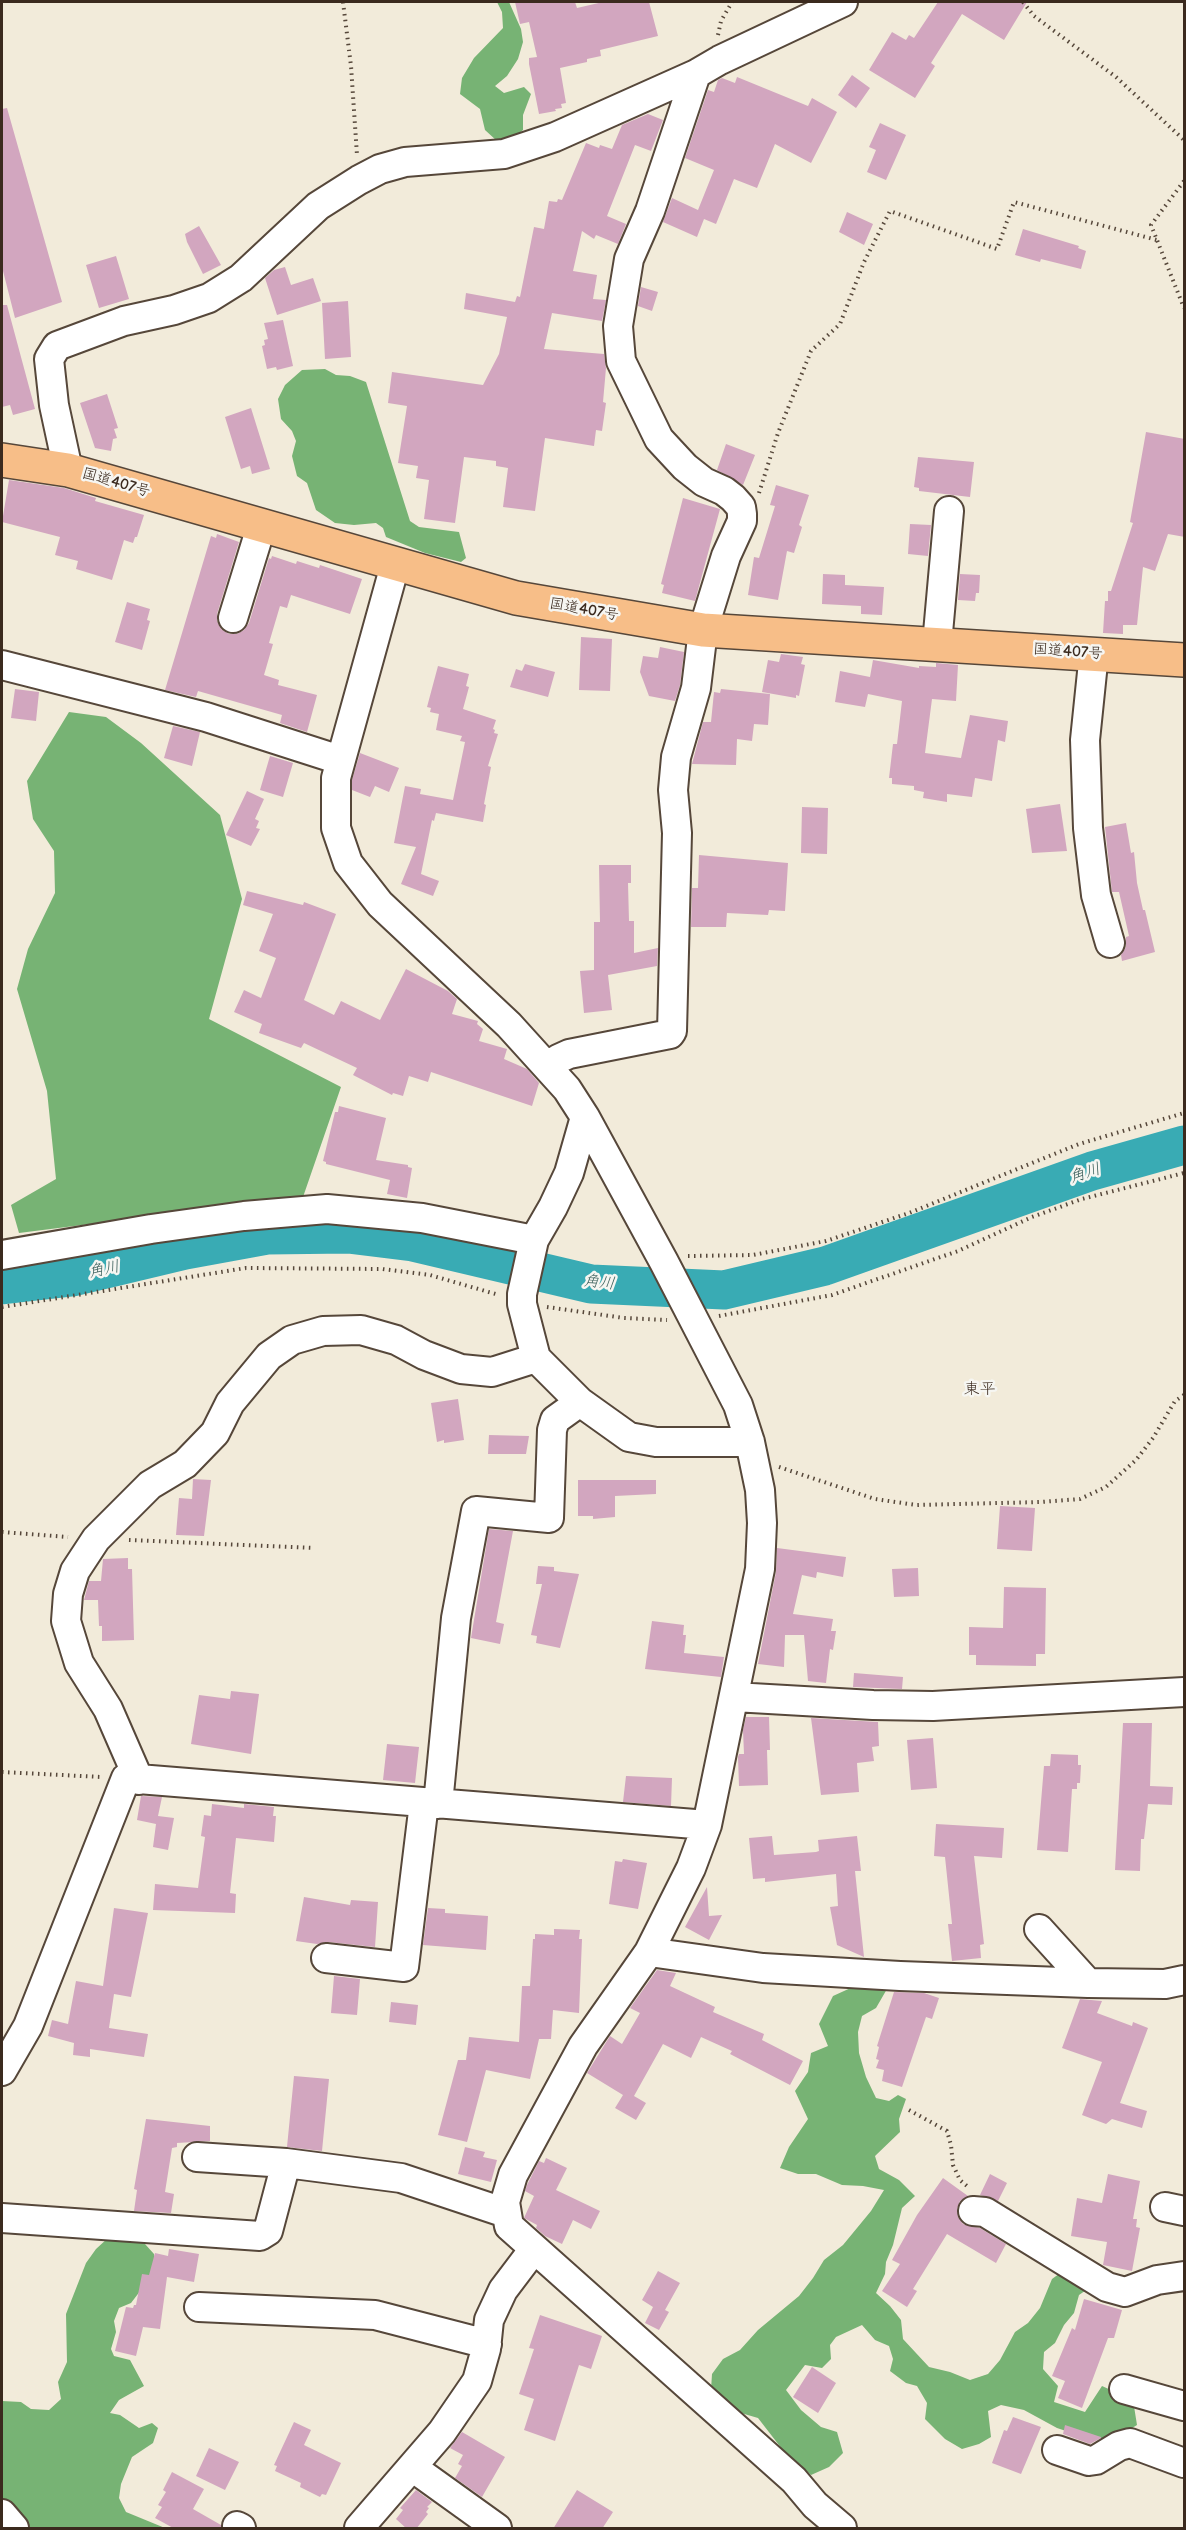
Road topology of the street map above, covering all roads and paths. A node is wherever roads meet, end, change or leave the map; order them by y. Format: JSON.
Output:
{"nodes":[{"id":1,"x":343,"y":2,"type":"edge"},
{"id":2,"x":843,"y":2,"type":"edge"},
{"id":3,"x":1023,"y":2,"type":"edge"},
{"id":4,"x":696,"y":74,"type":"junction"},
{"id":5,"x":1185,"y":140,"type":"edge"},
{"id":6,"x":359,"y":180,"type":"junction"},
{"id":7,"x":1185,"y":181,"type":"edge"},
{"id":8,"x":1157,"y":240,"type":"junction"},
{"id":9,"x":1185,"y":308,"type":"edge"},
{"id":10,"x":2,"y":460,"type":"edge"},
{"id":11,"x":68,"y":470,"type":"junction"},
{"id":12,"x":949,"y":511,"type":"dead end"},
{"id":13,"x":742,"y":522,"type":"junction"},
{"id":14,"x":262,"y":524,"type":"junction"},
{"id":15,"x":395,"y":565,"type":"junction"},
{"id":16,"x":233,"y":618,"type":"dead end"},
{"id":17,"x":702,"y":630,"type":"junction"},
{"id":18,"x":937,"y":644,"type":"junction"},
{"id":19,"x":1094,"y":653,"type":"junction"},
{"id":20,"x":1185,"y":660,"type":"edge"},
{"id":21,"x":2,"y":665,"type":"edge"},
{"id":22,"x":340,"y":760,"type":"junction"},
{"id":23,"x":1110,"y":943,"type":"dead end"},
{"id":24,"x":550,"y":1069,"type":"junction"},
{"id":25,"x":1185,"y":1113,"type":"edge"},
{"id":26,"x":585,"y":1117,"type":"junction"},
{"id":27,"x":1185,"y":1173,"type":"edge"},
{"id":28,"x":533,"y":1243,"type":"junction"},
{"id":29,"x":2,"y":1255,"type":"edge"},
{"id":30,"x":662,"y":1259,"type":"junction"},
{"id":31,"x":522,"y":1299,"type":"junction"},
{"id":32,"x":2,"y":1307,"type":"edge"},
{"id":33,"x":691,"y":1317,"type":"junction"},
{"id":34,"x":536,"y":1358,"type":"junction"},
{"id":35,"x":1185,"y":1395,"type":"edge"},
{"id":36,"x":580,"y":1402,"type":"junction"},
{"id":37,"x":753,"y":1455,"type":"junction"},
{"id":38,"x":2,"y":1532,"type":"edge"},
{"id":39,"x":96,"y":1539,"type":"junction"},
{"id":40,"x":314,"y":1548,"type":"dead end"},
{"id":41,"x":1185,"y":1692,"type":"edge"},
{"id":42,"x":734,"y":1697,"type":"junction"},
{"id":43,"x":2,"y":1772,"type":"edge"},
{"id":44,"x":132,"y":1779,"type":"junction"},
{"id":45,"x":431,"y":1804,"type":"junction"},
{"id":46,"x":707,"y":1825,"type":"junction"},
{"id":47,"x":1039,"y":1929,"type":"dead end"},
{"id":48,"x":649,"y":1952,"type":"junction"},
{"id":49,"x":326,"y":1958,"type":"dead end"},
{"id":50,"x":1185,"y":1980,"type":"edge"},
{"id":51,"x":1088,"y":1983,"type":"junction"},
{"id":52,"x":2,"y":2071,"type":"edge"},
{"id":53,"x":909,"y":2110,"type":"dead end"},
{"id":54,"x":197,"y":2157,"type":"dead end"},
{"id":55,"x":286,"y":2163,"type":"junction"},
{"id":56,"x":979,"y":2212,"type":"joint"},
{"id":57,"x":506,"y":2213,"type":"junction"},
{"id":58,"x":2,"y":2218,"type":"edge"},
{"id":59,"x":534,"y":2249,"type":"junction"},
{"id":60,"x":1185,"y":2276,"type":"edge"},
{"id":61,"x":199,"y":2307,"type":"dead end"},
{"id":62,"x":487,"y":2344,"type":"junction"},
{"id":63,"x":1124,"y":2389,"type":"dead end"},
{"id":64,"x":1185,"y":2406,"type":"edge"},
{"id":65,"x":1057,"y":2450,"type":"dead end"},
{"id":66,"x":1185,"y":2463,"type":"edge"},
{"id":67,"x":412,"y":2467,"type":"junction"},
{"id":68,"x":2,"y":2514,"type":"edge"},
{"id":69,"x":14,"y":2529,"type":"edge"},
{"id":70,"x":359,"y":2529,"type":"edge"},
{"id":71,"x":496,"y":2529,"type":"edge"},
{"id":72,"x":842,"y":2529,"type":"edge"}],
"edges":[{"from":1,"to":6,"type":"path"},
{"from":2,"to":4,"type":"street"},
{"from":3,"to":5,"type":"path"},
{"from":4,"to":6,"type":"street"},
{"from":4,"to":13,"type":"street"},
{"from":6,"to":11,"type":"street"},
{"from":7,"to":8,"type":"path"},
{"from":8,"to":9,"type":"path"},
{"from":8,"to":13,"type":"path"},
{"from":10,"to":11,"type":"highway","name":"国道407号"},
{"from":11,"to":14,"type":"highway","name":"国道407号"},
{"from":12,"to":18,"type":"street"},
{"from":13,"to":17,"type":"street"},
{"from":14,"to":15,"type":"highway","name":"国道407号"},
{"from":14,"to":16,"type":"street"},
{"from":15,"to":17,"type":"highway","name":"国道407号"},
{"from":15,"to":22,"type":"street"},
{"from":17,"to":18,"type":"highway","name":"国道407号"},
{"from":17,"to":24,"type":"street"},
{"from":18,"to":19,"type":"highway","name":"国道407号"},
{"from":19,"to":20,"type":"highway","name":"国道407号"},
{"from":19,"to":23,"type":"street"},
{"from":21,"to":22,"type":"street"},
{"from":22,"to":24,"type":"street"},
{"from":24,"to":26,"type":"street"},
{"from":25,"to":30,"type":"path"},
{"from":26,"to":28,"type":"street"},
{"from":26,"to":30,"type":"street"},
{"from":27,"to":33,"type":"path"},
{"from":28,"to":29,"type":"street"},
{"from":28,"to":31,"type":"street"},
{"from":30,"to":33,"type":"street"},
{"from":31,"to":32,"type":"path"},
{"from":31,"to":33,"type":"path"},
{"from":31,"to":34,"type":"street"},
{"from":33,"to":37,"type":"street"},
{"from":34,"to":36,"type":"street"},
{"from":34,"to":39,"type":"street"},
{"from":35,"to":37,"type":"path"},
{"from":36,"to":37,"type":"street"},
{"from":36,"to":45,"type":"street"},
{"from":37,"to":42,"type":"street"},
{"from":38,"to":39,"type":"path"},
{"from":39,"to":40,"type":"path"},
{"from":39,"to":44,"type":"street"},
{"from":41,"to":42,"type":"street"},
{"from":42,"to":46,"type":"street"},
{"from":43,"to":44,"type":"path"},
{"from":44,"to":45,"type":"street"},
{"from":44,"to":52,"type":"street"},
{"from":45,"to":46,"type":"street"},
{"from":45,"to":49,"type":"street"},
{"from":46,"to":48,"type":"street"},
{"from":47,"to":51,"type":"street"},
{"from":48,"to":51,"type":"street"},
{"from":48,"to":57,"type":"street"},
{"from":50,"to":51,"type":"street"},
{"from":53,"to":56,"type":"path"},
{"from":54,"to":55,"type":"street"},
{"from":55,"to":57,"type":"street"},
{"from":55,"to":58,"type":"street"},
{"from":56,"to":60,"type":"street"},
{"from":57,"to":59,"type":"street"},
{"from":59,"to":62,"type":"street"},
{"from":59,"to":72,"type":"street"},
{"from":61,"to":62,"type":"street"},
{"from":62,"to":67,"type":"street"},
{"from":63,"to":64,"type":"street"},
{"from":65,"to":66,"type":"street"},
{"from":67,"to":70,"type":"street"},
{"from":67,"to":71,"type":"street"},
{"from":68,"to":69,"type":"street"}]}
